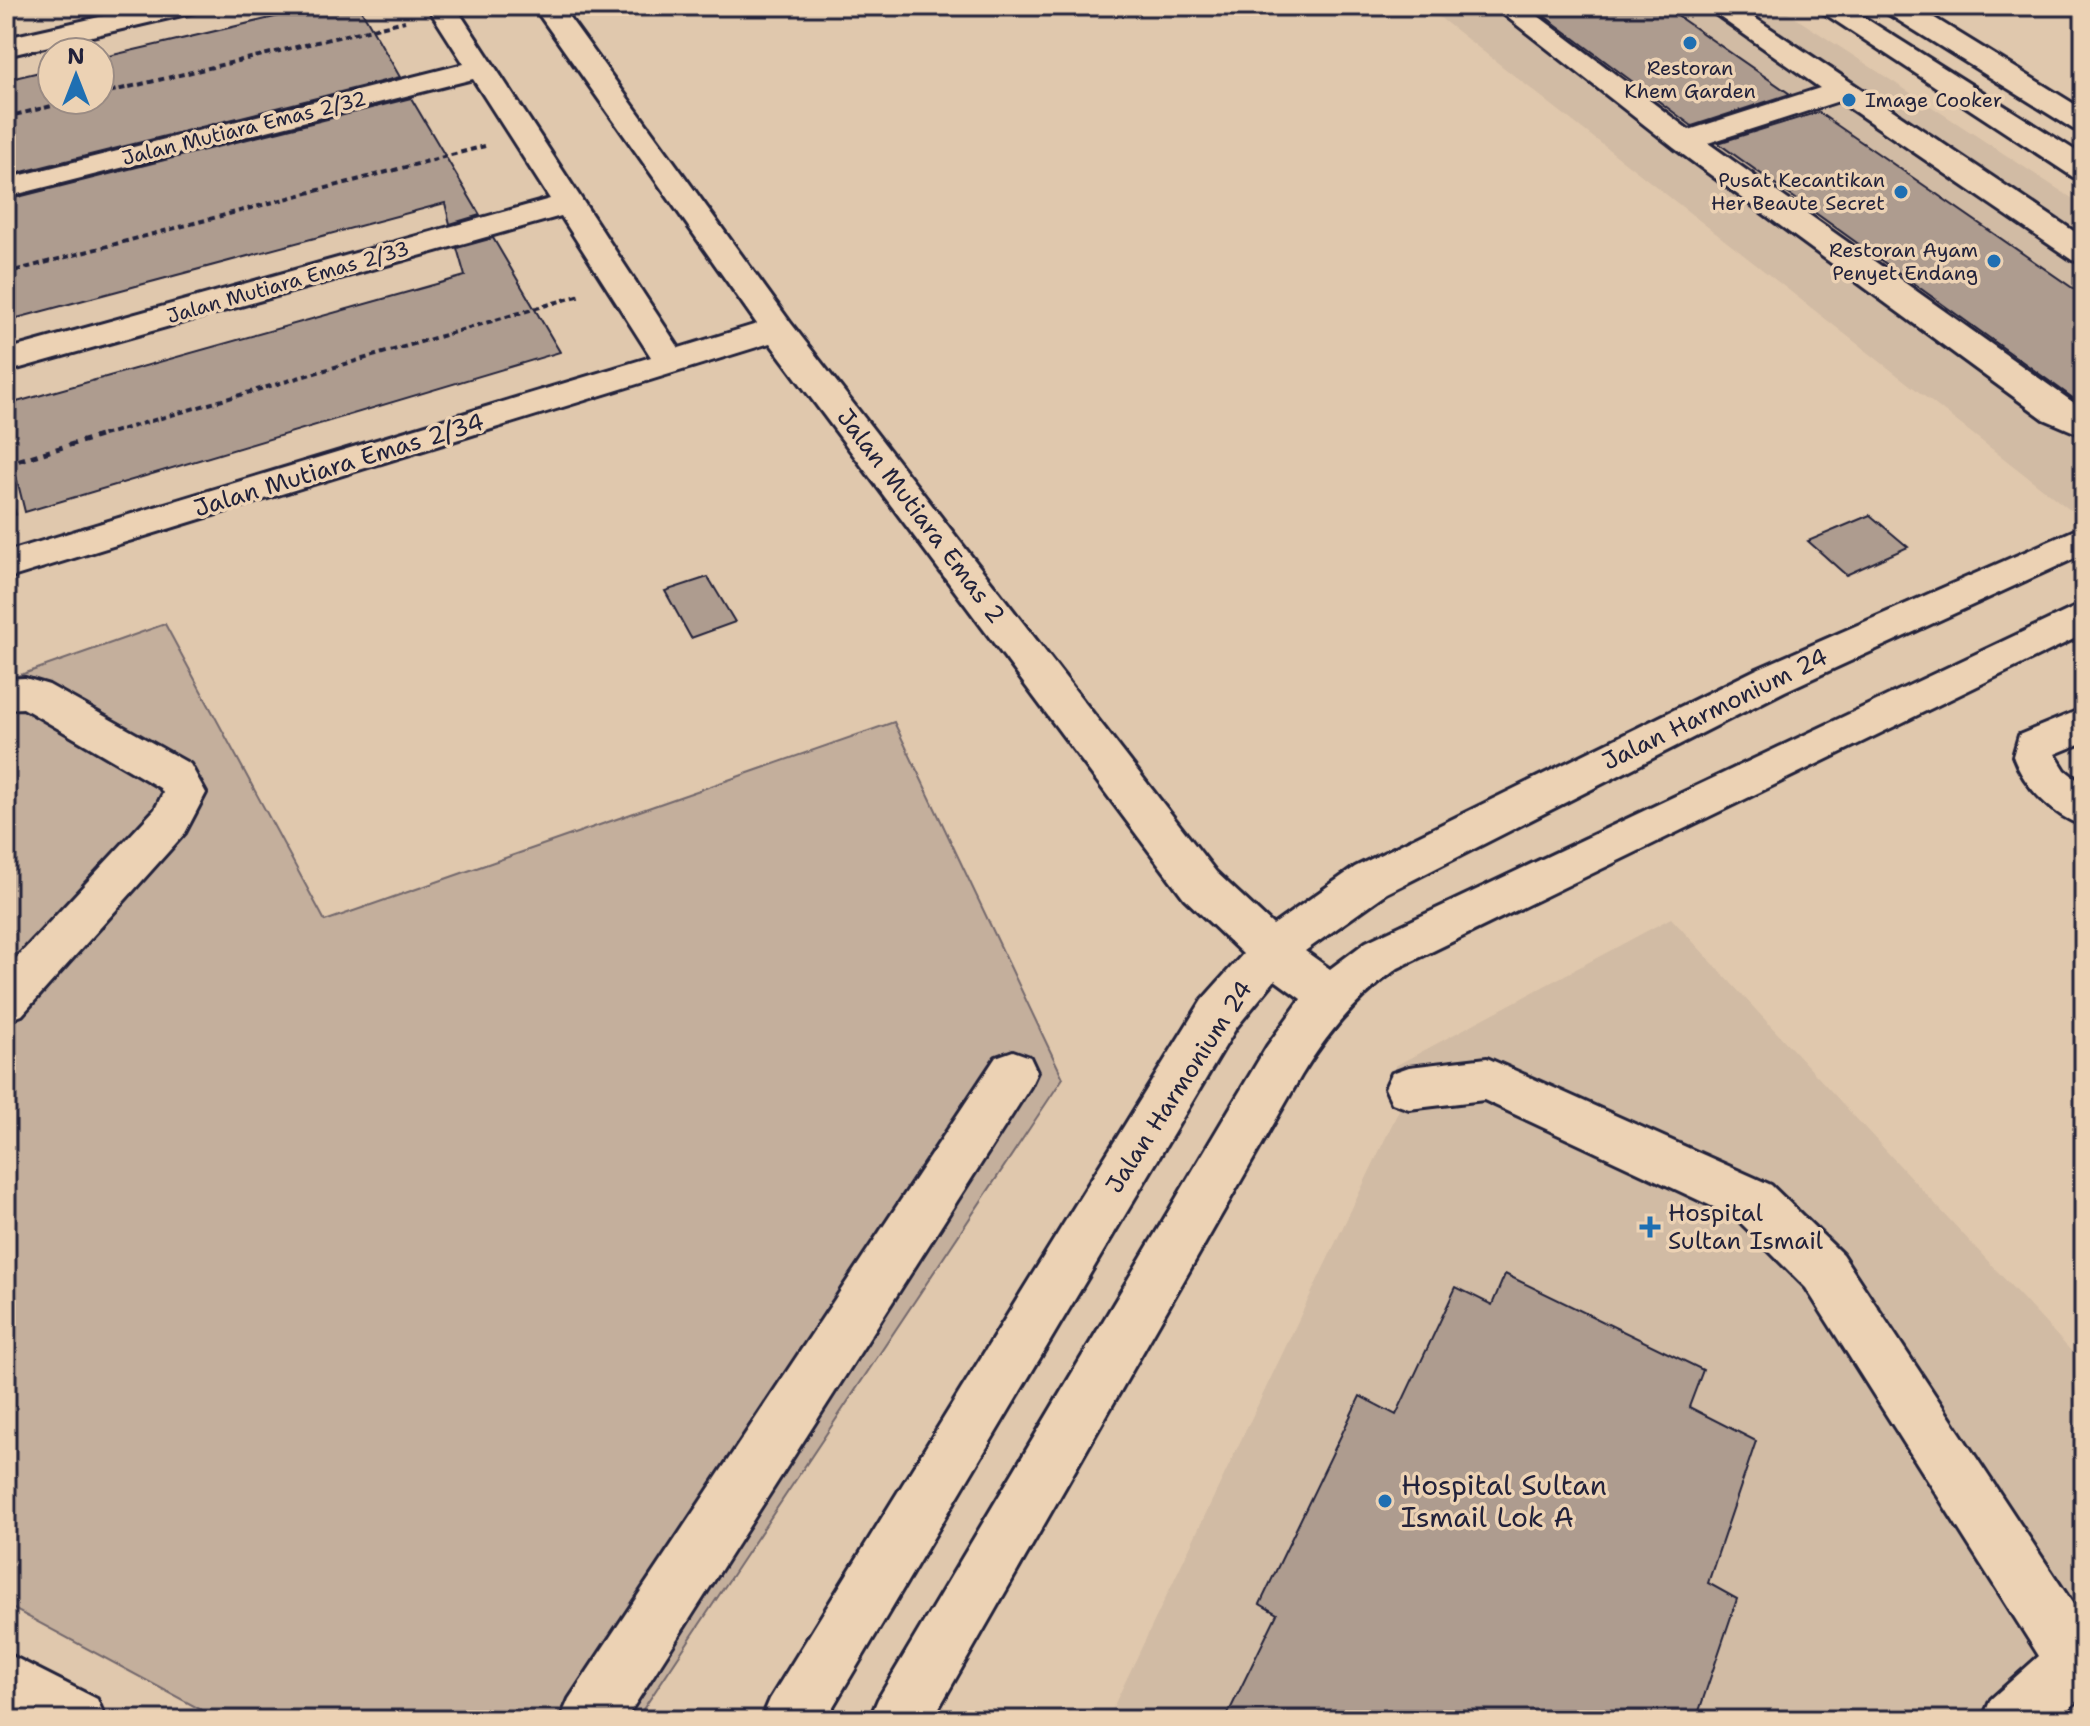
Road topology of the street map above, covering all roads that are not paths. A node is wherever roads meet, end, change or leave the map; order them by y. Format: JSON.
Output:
{"nodes":[{"id":1,"x":185,"y":6,"type":"edge"},
{"id":2,"x":547,"y":6,"type":"edge"},
{"id":3,"x":1507,"y":6,"type":"edge"},
{"id":4,"x":1718,"y":6,"type":"edge"},
{"id":5,"x":1827,"y":6,"type":"edge"},
{"id":6,"x":1895,"y":6,"type":"edge"},
{"id":7,"x":443,"y":8,"type":"edge"},
{"id":8,"x":6,"y":47,"type":"edge"},
{"id":9,"x":482,"y":68,"type":"junction"},
{"id":10,"x":1844,"y":90,"type":"junction"},
{"id":11,"x":2084,"y":123,"type":"edge"},
{"id":12,"x":1685,"y":141,"type":"junction"},
{"id":13,"x":2084,"y":170,"type":"edge"},
{"id":14,"x":6,"y":188,"type":"edge"},
{"id":15,"x":569,"y":204,"type":"junction"},
{"id":16,"x":2084,"y":253,"type":"edge"},
{"id":17,"x":778,"y":329,"type":"junction"},
{"id":18,"x":6,"y":361,"type":"edge"},
{"id":19,"x":672,"y":363,"type":"junction"},
{"id":20,"x":2084,"y":424,"type":"edge"},
{"id":21,"x":2084,"y":539,"type":"edge"},
{"id":22,"x":6,"y":566,"type":"edge"},
{"id":23,"x":2084,"y":617,"type":"edge"},
{"id":24,"x":6,"y":694,"type":"edge"},
{"id":25,"x":2084,"y":724,"type":"edge"},
{"id":26,"x":2084,"y":809,"type":"edge"},
{"id":27,"x":1271,"y":952,"type":"junction"},
{"id":28,"x":1330,"y":995,"type":"junction"},
{"id":29,"x":6,"y":1001,"type":"edge"},
{"id":30,"x":1013,"y":1072,"type":"dead end"},
{"id":31,"x":1409,"y":1088,"type":"dead end"},
{"id":32,"x":2079,"y":1669,"type":"edge"},
{"id":33,"x":6,"y":1683,"type":"edge"},
{"id":34,"x":76,"y":1720,"type":"edge"},
{"id":35,"x":590,"y":1720,"type":"edge"},
{"id":36,"x":791,"y":1720,"type":"edge"},
{"id":37,"x":899,"y":1720,"type":"edge"},
{"id":38,"x":2012,"y":1720,"type":"edge"}],
"edges":[{"from":1,"to":8,"type":"street"},
{"from":2,"to":17,"type":"street","name":"Jalan Mutiara Emas 2"},
{"from":3,"to":12,"type":"street"},
{"from":4,"to":10,"type":"street"},
{"from":5,"to":13,"type":"street"},
{"from":6,"to":11,"type":"street"},
{"from":7,"to":9,"type":"street"},
{"from":9,"to":14,"type":"street","name":"Jalan Mutiara Emas 2/32"},
{"from":9,"to":15,"type":"street"},
{"from":10,"to":12,"type":"street"},
{"from":10,"to":16,"type":"street"},
{"from":12,"to":20,"type":"street"},
{"from":15,"to":18,"type":"street","name":"Jalan Mutiara Emas 2/33"},
{"from":15,"to":19,"type":"street"},
{"from":17,"to":19,"type":"street","name":"Jalan Mutiara Emas 2/34"},
{"from":17,"to":27,"type":"street","name":"Jalan Mutiara Emas 2"},
{"from":19,"to":22,"type":"street","name":"Jalan Mutiara Emas 2/34"},
{"from":21,"to":27,"type":"street","name":"Jalan Harmonium 24"},
{"from":23,"to":28,"type":"street"},
{"from":24,"to":29,"type":"street"},
{"from":25,"to":26,"type":"street"},
{"from":27,"to":28,"type":"street","name":"Jalan Mutiara Emas 2"},
{"from":27,"to":36,"type":"street","name":"Jalan Harmonium 24"},
{"from":28,"to":37,"type":"street"},
{"from":30,"to":35,"type":"street"},
{"from":31,"to":32,"type":"street"},
{"from":32,"to":38,"type":"street"},
{"from":33,"to":34,"type":"street"}]}
